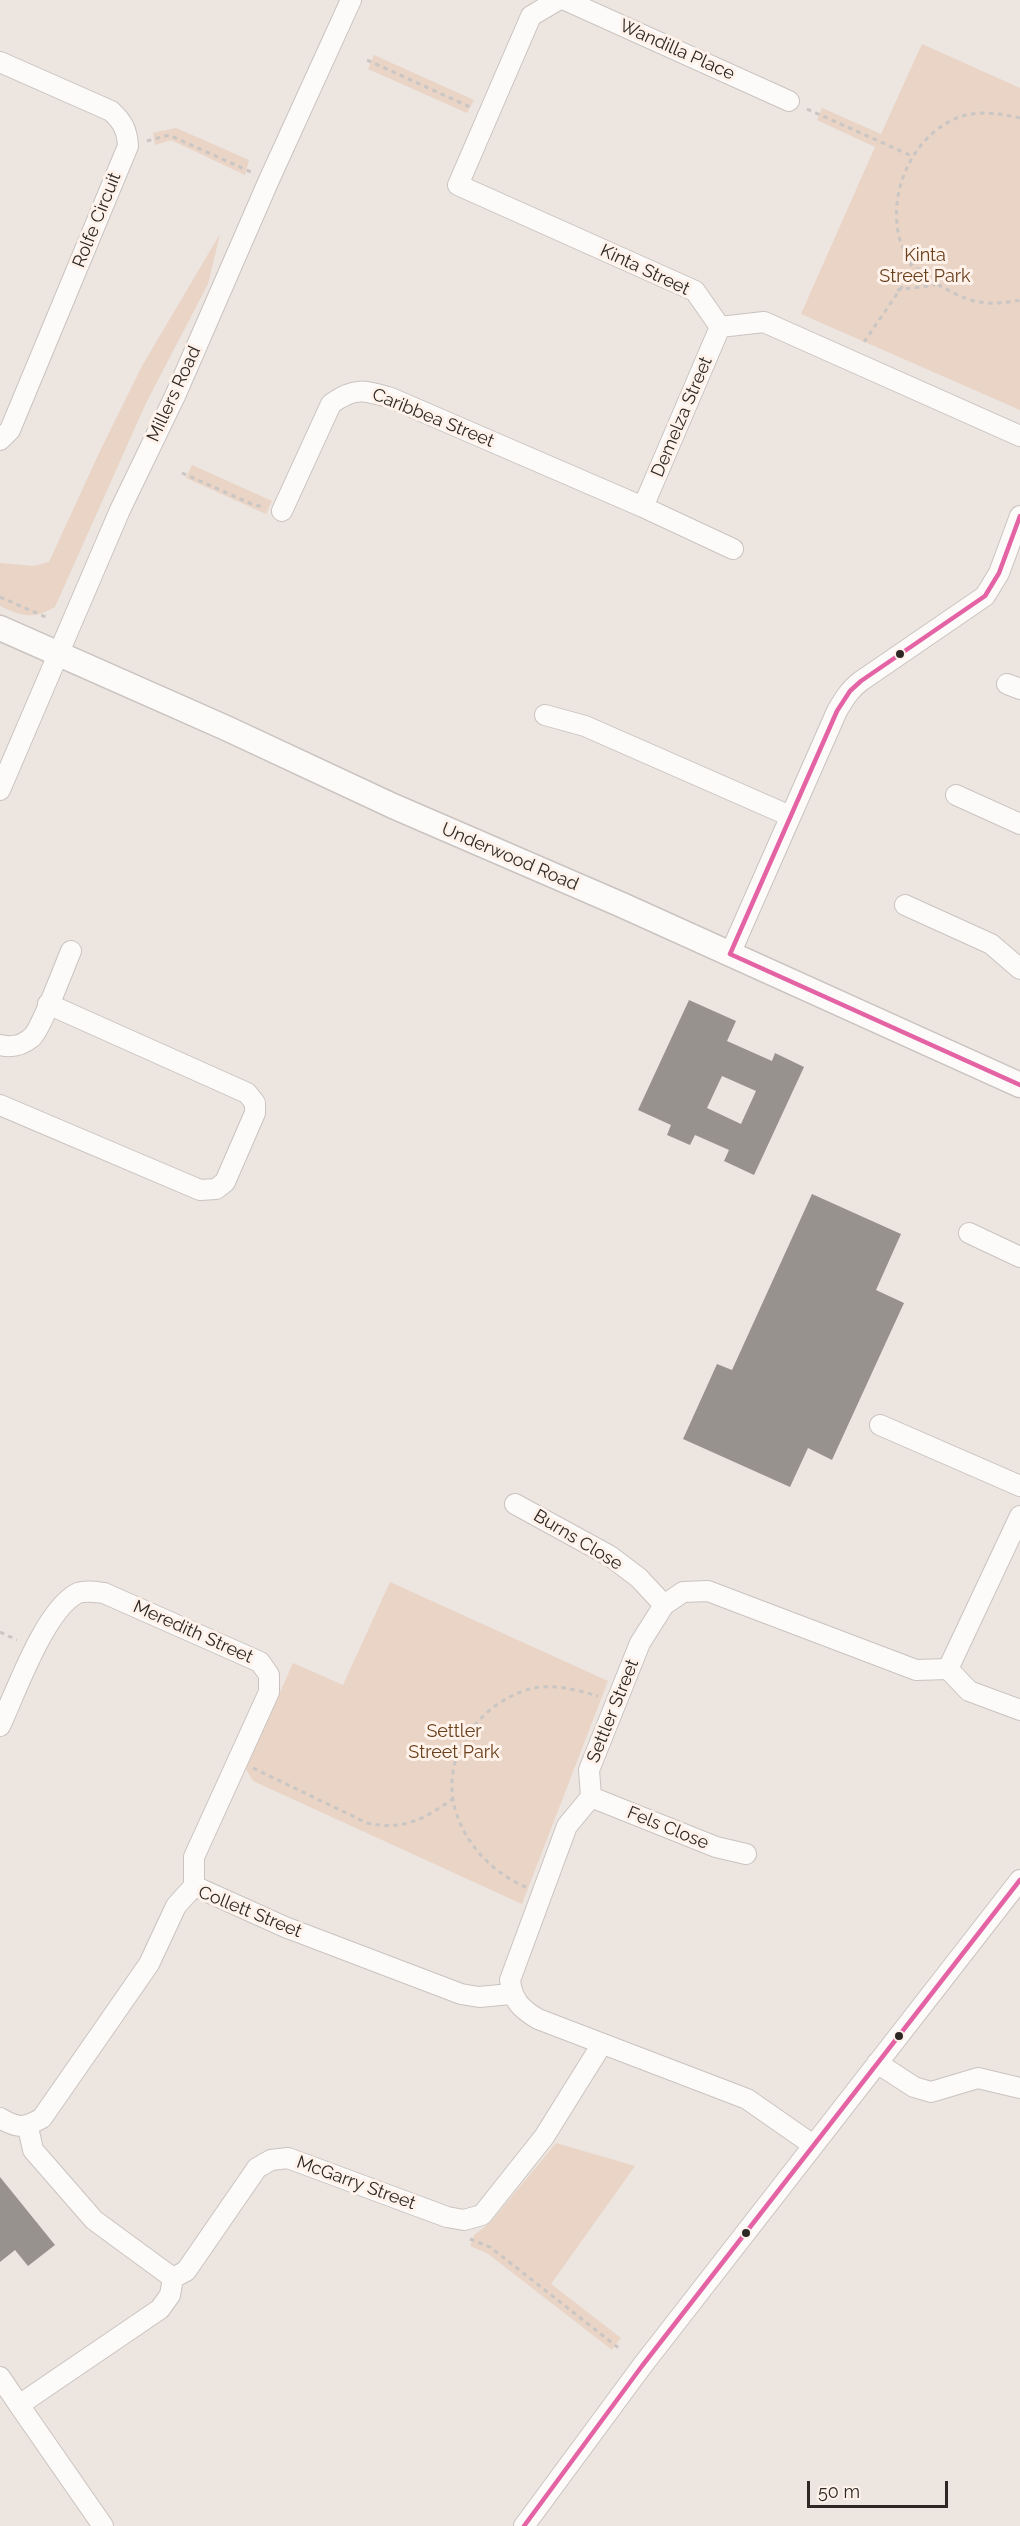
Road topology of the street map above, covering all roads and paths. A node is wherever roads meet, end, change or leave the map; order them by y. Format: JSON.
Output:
{"nodes":[{"id":1,"x":351,"y":0,"type":"edge"},
{"id":2,"x":558,"y":0,"type":"edge"},
{"id":3,"x":566,"y":0,"type":"edge"},
{"id":4,"x":367,"y":60,"type":"dead end"},
{"id":5,"x":0,"y":62,"type":"edge"},
{"id":6,"x":789,"y":101,"type":"joint"},
{"id":7,"x":489,"y":114,"type":"junction"},
{"id":8,"x":1020,"y":118,"type":"edge"},
{"id":9,"x":128,"y":146,"type":"junction"},
{"id":10,"x":912,"y":156,"type":"junction"},
{"id":11,"x":269,"y":180,"type":"junction"},
{"id":12,"x":911,"y":261,"type":"junction"},
{"id":13,"x":937,"y":284,"type":"junction"},
{"id":14,"x":897,"y":290,"type":"junction"},
{"id":15,"x":1020,"y":300,"type":"edge"},
{"id":16,"x":720,"y":327,"type":"junction"},
{"id":17,"x":864,"y":342,"type":"dead end"},
{"id":18,"x":1020,"y":436,"type":"edge"},
{"id":19,"x":0,"y":440,"type":"edge"},
{"id":20,"x":182,"y":472,"type":"dead end"},
{"id":21,"x":643,"y":507,"type":"junction"},
{"id":22,"x":282,"y":511,"type":"joint"},
{"id":23,"x":1020,"y":516,"type":"edge"},
{"id":24,"x":733,"y":549,"type":"dead end"},
{"id":25,"x":0,"y":597,"type":"edge"},
{"id":26,"x":48,"y":618,"type":"dead end"},
{"id":27,"x":0,"y":628,"type":"edge"},
{"id":28,"x":59,"y":654,"type":"junction"},
{"id":29,"x":545,"y":714,"type":"dead end"},
{"id":30,"x":0,"y":790,"type":"edge"},
{"id":31,"x":956,"y":795,"type":"dead end"},
{"id":32,"x":790,"y":816,"type":"junction"},
{"id":33,"x":1020,"y":824,"type":"edge"},
{"id":34,"x":906,"y":905,"type":"dead end"},
{"id":35,"x":71,"y":951,"type":"dead end"},
{"id":36,"x":730,"y":954,"type":"junction"},
{"id":37,"x":1020,"y":969,"type":"edge"},
{"id":38,"x":48,"y":1004,"type":"junction"},
{"id":39,"x":0,"y":1045,"type":"edge"},
{"id":40,"x":1020,"y":1085,"type":"edge"},
{"id":41,"x":0,"y":1105,"type":"edge"},
{"id":42,"x":969,"y":1233,"type":"dead end"},
{"id":43,"x":1020,"y":1257,"type":"edge"},
{"id":44,"x":880,"y":1425,"type":"dead end"},
{"id":45,"x":1020,"y":1486,"type":"edge"},
{"id":46,"x":515,"y":1504,"type":"dead end"},
{"id":47,"x":1020,"y":1516,"type":"edge"},
{"id":48,"x":664,"y":1605,"type":"junction"},
{"id":49,"x":948,"y":1669,"type":"junction"},
{"id":50,"x":617,"y":1700,"type":"junction"},
{"id":51,"x":1020,"y":1710,"type":"edge"},
{"id":52,"x":0,"y":1726,"type":"edge"},
{"id":53,"x":239,"y":1759,"type":"junction"},
{"id":54,"x":591,"y":1797,"type":"junction"},
{"id":55,"x":453,"y":1799,"type":"junction"},
{"id":56,"x":746,"y":1854,"type":"dead end"},
{"id":57,"x":1020,"y":1880,"type":"edge"},
{"id":58,"x":194,"y":1886,"type":"junction"},
{"id":59,"x":542,"y":1894,"type":"junction"},
{"id":60,"x":511,"y":1994,"type":"junction"},
{"id":61,"x":602,"y":2044,"type":"junction"},
{"id":62,"x":877,"y":2063,"type":"junction"},
{"id":63,"x":1020,"y":2088,"type":"edge"},
{"id":64,"x":0,"y":2118,"type":"edge"},
{"id":65,"x":28,"y":2127,"type":"junction"},
{"id":66,"x":813,"y":2145,"type":"junction"},
{"id":67,"x":464,"y":2220,"type":"junction"},
{"id":68,"x":173,"y":2278,"type":"junction"},
{"id":69,"x":620,"y":2349,"type":"dead end"},
{"id":70,"x":0,"y":2377,"type":"edge"},
{"id":71,"x":20,"y":2404,"type":"junction"},
{"id":72,"x":103,"y":2526,"type":"edge"},
{"id":73,"x":524,"y":2526,"type":"edge"}],
"edges":[{"from":1,"to":11,"type":"street","name":"Millers Road"},
{"from":2,"to":7,"type":"street","name":"Kinta Street"},
{"from":3,"to":6,"type":"street","name":"Wandilla Place"},
{"from":4,"to":7,"type":"path"},
{"from":5,"to":9,"type":"street"},
{"from":6,"to":10,"type":"path"},
{"from":7,"to":16,"type":"street","name":"Kinta Street"},
{"from":8,"to":10,"type":"path"},
{"from":9,"to":11,"type":"path"},
{"from":9,"to":19,"type":"street","name":"Rolfe Circuit"},
{"from":10,"to":12,"type":"path"},
{"from":11,"to":28,"type":"street","name":"Millers Road"},
{"from":12,"to":13,"type":"path"},
{"from":12,"to":14,"type":"path"},
{"from":13,"to":14,"type":"path"},
{"from":13,"to":15,"type":"path"},
{"from":14,"to":17,"type":"path"},
{"from":16,"to":18,"type":"street"},
{"from":16,"to":21,"type":"street","name":"Demelza Street"},
{"from":20,"to":22,"type":"path"},
{"from":21,"to":22,"type":"street","name":"Caribbea Street"},
{"from":21,"to":24,"type":"street","name":"Caribbea Street"},
{"from":23,"to":32,"type":"street"},
{"from":25,"to":26,"type":"path"},
{"from":27,"to":28,"type":"main road","name":"Underwood Road"},
{"from":28,"to":30,"type":"street","name":"Millers Road"},
{"from":28,"to":36,"type":"main road","name":"Underwood Road"},
{"from":29,"to":32,"type":"street"},
{"from":31,"to":33,"type":"street"},
{"from":32,"to":36,"type":"street"},
{"from":34,"to":37,"type":"street"},
{"from":35,"to":38,"type":"street"},
{"from":36,"to":40,"type":"main road","name":"Underwood Road"},
{"from":38,"to":39,"type":"street"},
{"from":38,"to":41,"type":"street"},
{"from":42,"to":43,"type":"street"},
{"from":44,"to":45,"type":"street"},
{"from":46,"to":48,"type":"street","name":"Burns Close"},
{"from":47,"to":49,"type":"street"},
{"from":48,"to":49,"type":"street"},
{"from":48,"to":50,"type":"street","name":"Settler Street"},
{"from":49,"to":51,"type":"street"},
{"from":50,"to":54,"type":"street","name":"Settler Street"},
{"from":50,"to":55,"type":"path"},
{"from":52,"to":53,"type":"street","name":"Meredith Street"},
{"from":53,"to":55,"type":"path"},
{"from":53,"to":58,"type":"street","name":"Meredith Street"},
{"from":54,"to":56,"type":"street","name":"Fels Close"},
{"from":54,"to":59,"type":"street"},
{"from":55,"to":59,"type":"path"},
{"from":57,"to":62,"type":"street"},
{"from":58,"to":60,"type":"street","name":"Collett Street"},
{"from":58,"to":65,"type":"street","name":"Collett Street"},
{"from":59,"to":60,"type":"street"},
{"from":60,"to":61,"type":"street"},
{"from":61,"to":66,"type":"street"},
{"from":61,"to":67,"type":"street"},
{"from":62,"to":63,"type":"street"},
{"from":62,"to":66,"type":"street"},
{"from":64,"to":65,"type":"street"},
{"from":65,"to":68,"type":"street"},
{"from":66,"to":73,"type":"street"},
{"from":67,"to":68,"type":"street","name":"McGarry Street"},
{"from":67,"to":69,"type":"path"},
{"from":68,"to":71,"type":"street","name":"McGarry Street"},
{"from":70,"to":71,"type":"street"},
{"from":71,"to":72,"type":"street"}]}
